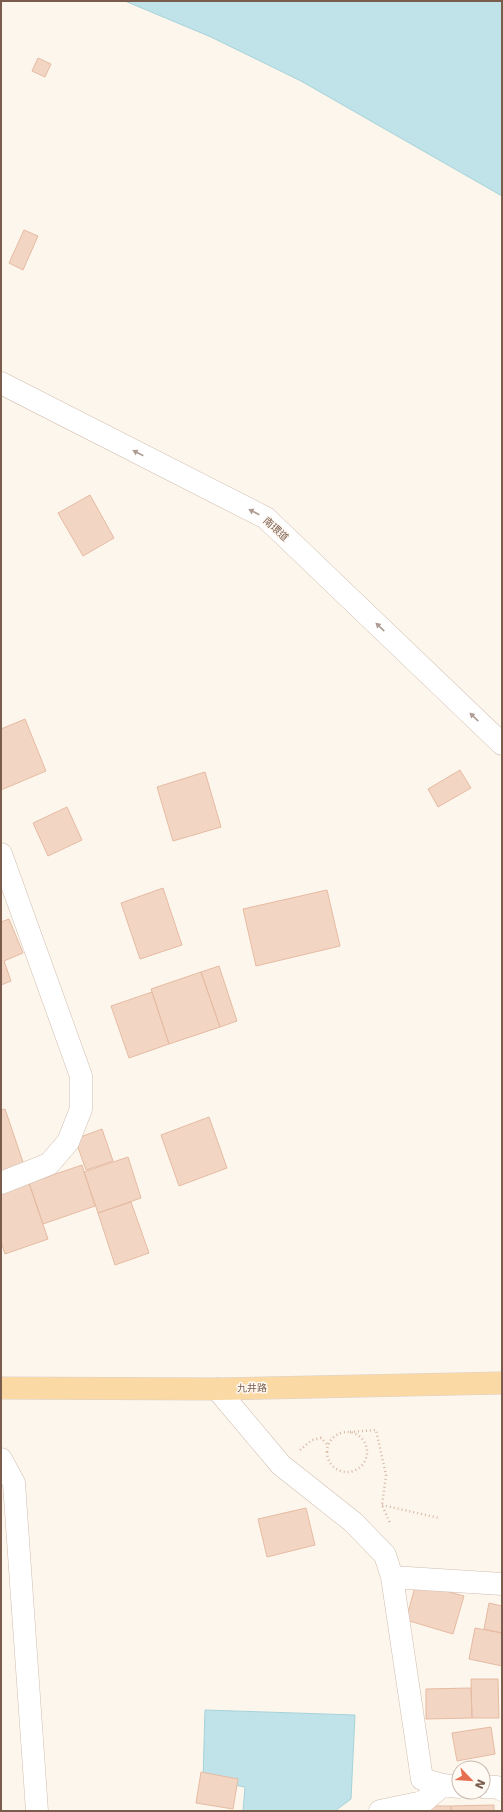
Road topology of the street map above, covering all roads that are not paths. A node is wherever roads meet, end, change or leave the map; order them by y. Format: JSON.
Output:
{"nodes":[{"id":1,"x":1,"y":383,"type":"edge"},
{"id":2,"x":502,"y":744,"type":"edge"},
{"id":3,"x":1,"y":854,"type":"edge"},
{"id":4,"x":1,"y":1183,"type":"edge"},
{"id":5,"x":502,"y":1383,"type":"edge"},
{"id":6,"x":1,"y":1388,"type":"edge"},
{"id":7,"x":217,"y":1389,"type":"junction"},
{"id":8,"x":1,"y":1458,"type":"edge"},
{"id":9,"x":392,"y":1577,"type":"junction"},
{"id":10,"x":502,"y":1584,"type":"edge"},
{"id":11,"x":451,"y":1786,"type":"edge"},
{"id":12,"x":491,"y":1787,"type":"edge"},
{"id":13,"x":502,"y":1790,"type":"edge"},
{"id":14,"x":423,"y":1806,"type":"edge"},
{"id":15,"x":37,"y":1811,"type":"edge"},
{"id":16,"x":380,"y":1811,"type":"edge"}],
"edges":[{"from":2,"to":1,"type":"street","name":"南環道","one_way":true},
{"from":3,"to":4,"type":"street"},
{"from":5,"to":7,"type":"main road","name":"九井路"},
{"from":6,"to":7,"type":"main road","name":"九井路"},
{"from":7,"to":9,"type":"street"},
{"from":8,"to":15,"type":"street"},
{"from":9,"to":10,"type":"street"},
{"from":9,"to":11,"type":"street"},
{"from":11,"to":14,"type":"street"},
{"from":12,"to":13,"type":"street"},
{"from":14,"to":16,"type":"street"}]}
